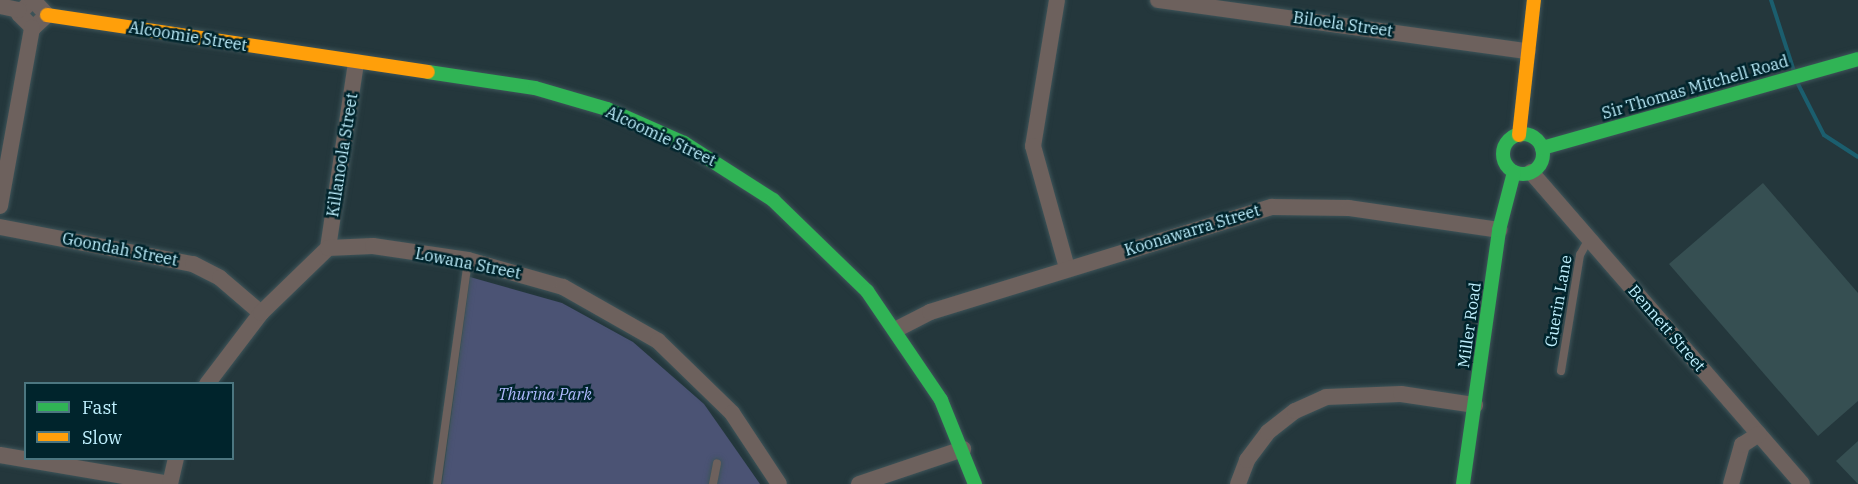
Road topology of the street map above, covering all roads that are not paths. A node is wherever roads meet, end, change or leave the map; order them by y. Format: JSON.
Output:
{"nodes":[{"id":1,"x":1057,"y":0,"type":"edge"},
{"id":2,"x":1164,"y":0,"type":"edge"},
{"id":3,"x":1534,"y":0,"type":"edge"},
{"id":4,"x":31,"y":2,"type":"edge"},
{"id":5,"x":0,"y":6,"type":"edge"},
{"id":6,"x":47,"y":15,"type":"junction"},
{"id":7,"x":32,"y":28,"type":"junction"},
{"id":8,"x":1527,"y":51,"type":"junction"},
{"id":9,"x":1858,"y":59,"type":"edge"},
{"id":10,"x":356,"y":62,"type":"junction"},
{"id":11,"x":1519,"y":135,"type":"junction"},
{"id":12,"x":1542,"y":148,"type":"junction"},
{"id":13,"x":1514,"y":172,"type":"junction"},
{"id":14,"x":1531,"y":172,"type":"junction"},
{"id":15,"x":0,"y":206,"type":"edge"},
{"id":16,"x":0,"y":227,"type":"edge"},
{"id":17,"x":1498,"y":230,"type":"junction"},
{"id":18,"x":1589,"y":238,"type":"junction"},
{"id":19,"x":328,"y":248,"type":"junction"},
{"id":20,"x":468,"y":260,"type":"junction"},
{"id":21,"x":1067,"y":268,"type":"junction"},
{"id":22,"x":261,"y":313,"type":"junction"},
{"id":23,"x":897,"y":329,"type":"junction"},
{"id":24,"x":1561,"y":371,"type":"dead end"},
{"id":25,"x":209,"y":382,"type":"edge"},
{"id":26,"x":1474,"y":405,"type":"junction"},
{"id":27,"x":1759,"y":434,"type":"junction"},
{"id":28,"x":963,"y":449,"type":"junction"},
{"id":29,"x":0,"y":455,"type":"edge"},
{"id":30,"x":24,"y":459,"type":"edge"},
{"id":31,"x":29,"y":460,"type":"edge"},
{"id":32,"x":176,"y":460,"type":"edge"},
{"id":33,"x":717,"y":463,"type":"dead end"},
{"id":34,"x":170,"y":484,"type":"edge"},
{"id":35,"x":436,"y":484,"type":"edge"},
{"id":36,"x":713,"y":484,"type":"edge"},
{"id":37,"x":779,"y":484,"type":"edge"},
{"id":38,"x":860,"y":484,"type":"edge"},
{"id":39,"x":975,"y":484,"type":"edge"},
{"id":40,"x":1238,"y":484,"type":"edge"},
{"id":41,"x":1463,"y":484,"type":"edge"},
{"id":42,"x":1731,"y":484,"type":"edge"},
{"id":43,"x":1802,"y":484,"type":"edge"}],
"edges":[{"from":1,"to":21,"type":"street"},
{"from":2,"to":8,"type":"street","name":"Biloela Street"},
{"from":3,"to":8,"type":"street"},
{"from":4,"to":5,"type":"street"},
{"from":4,"to":6,"type":"street"},
{"from":4,"to":7,"type":"street"},
{"from":6,"to":7,"type":"street"},
{"from":6,"to":10,"type":"street","name":"Alcoomie Street"},
{"from":7,"to":15,"type":"street"},
{"from":8,"to":11,"type":"street"},
{"from":9,"to":12,"type":"street","name":"Sir Thomas Mitchell Road"},
{"from":10,"to":19,"type":"street","name":"Killanoola Street"},
{"from":10,"to":23,"type":"street","name":"Alcoomie Street"},
{"from":11,"to":12,"type":"street"},
{"from":11,"to":13,"type":"street"},
{"from":12,"to":14,"type":"street"},
{"from":13,"to":14,"type":"street"},
{"from":13,"to":17,"type":"street","name":"Miller Road"},
{"from":14,"to":18,"type":"street","name":"Bennett Street"},
{"from":16,"to":22,"type":"street","name":"Goondah Street"},
{"from":17,"to":21,"type":"street","name":"Koonawarra Street"},
{"from":17,"to":26,"type":"street","name":"Miller Road"},
{"from":18,"to":24,"type":"lane","name":"Guerin Lane"},
{"from":18,"to":27,"type":"street","name":"Bennett Street"},
{"from":19,"to":20,"type":"street","name":"Lowana Street"},
{"from":19,"to":22,"type":"street"},
{"from":20,"to":35,"type":"lane"},
{"from":20,"to":37,"type":"street","name":"Lowana Street"},
{"from":21,"to":23,"type":"street","name":"Koonawarra Street"},
{"from":22,"to":25,"type":"street"},
{"from":23,"to":28,"type":"street","name":"Alcoomie Street"},
{"from":26,"to":40,"type":"street"},
{"from":26,"to":41,"type":"street","name":"Miller Road"},
{"from":27,"to":42,"type":"street"},
{"from":27,"to":43,"type":"street","name":"Bennett Street"},
{"from":28,"to":38,"type":"street"},
{"from":28,"to":39,"type":"street","name":"Alcoomie Street"},
{"from":29,"to":30,"type":"street"},
{"from":31,"to":34,"type":"street"},
{"from":32,"to":34,"type":"street"},
{"from":33,"to":36,"type":"lane"}]}
